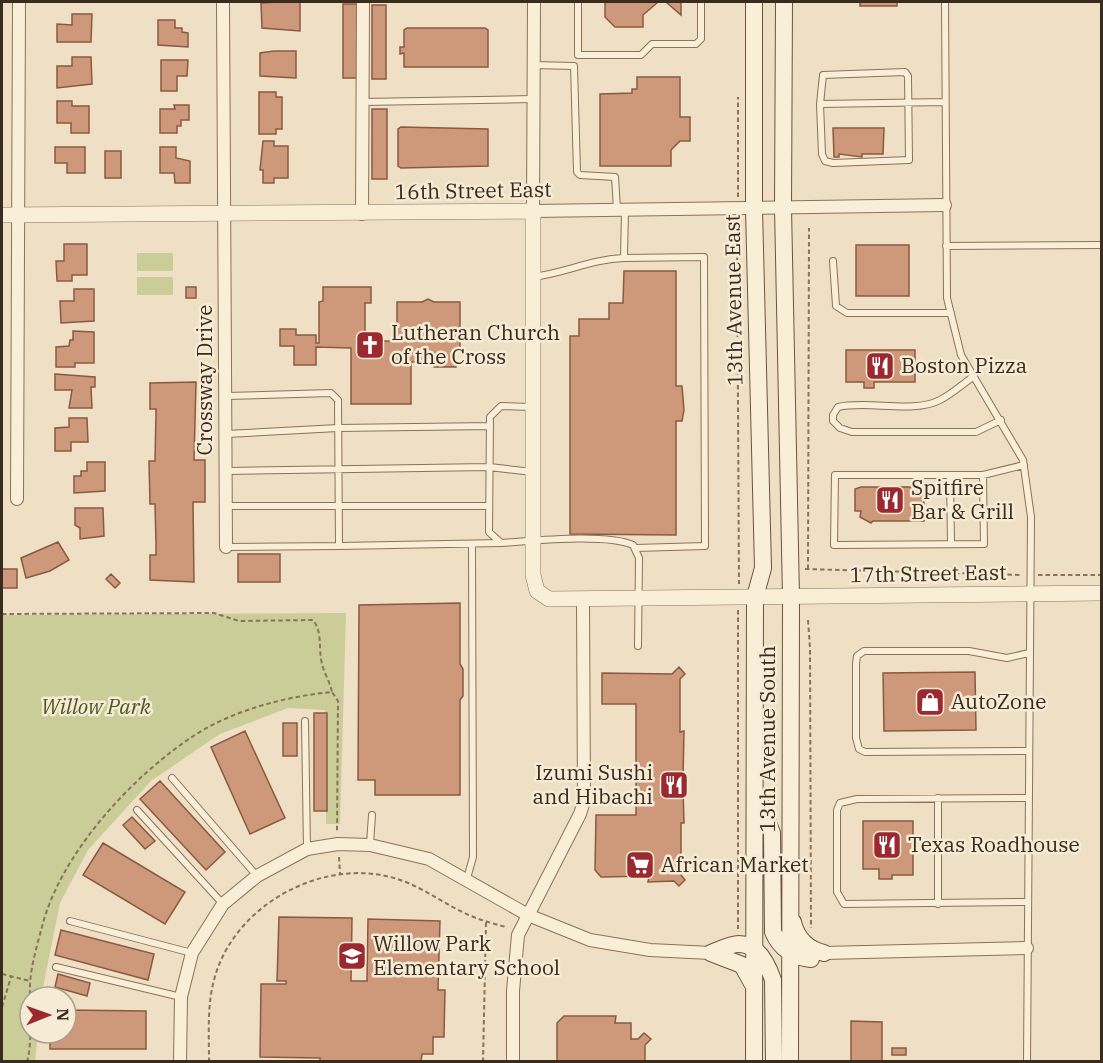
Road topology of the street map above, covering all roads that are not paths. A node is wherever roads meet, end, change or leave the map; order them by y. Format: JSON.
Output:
{"nodes":[{"id":1,"x":19,"y":2,"type":"edge"},
{"id":2,"x":223,"y":2,"type":"edge"},
{"id":3,"x":363,"y":2,"type":"edge"},
{"id":4,"x":534,"y":2,"type":"edge"},
{"id":5,"x":578,"y":2,"type":"edge"},
{"id":6,"x":701,"y":2,"type":"edge"},
{"id":7,"x":754,"y":2,"type":"edge"},
{"id":8,"x":784,"y":2,"type":"edge"},
{"id":9,"x":945,"y":2,"type":"edge"},
{"id":10,"x":578,"y":55,"type":"junction"},
{"id":11,"x":533,"y":65,"type":"junction"},
{"id":12,"x":574,"y":66,"type":"junction"},
{"id":13,"x":533,"y":99,"type":"junction"},
{"id":14,"x":363,"y":102,"type":"junction"},
{"id":15,"x":945,"y":102,"type":"junction"},
{"id":16,"x":908,"y":103,"type":"junction"},
{"id":17,"x":820,"y":104,"type":"junction"},
{"id":18,"x":945,"y":205,"type":"junction"},
{"id":19,"x":783,"y":208,"type":"junction"},
{"id":20,"x":746,"y":209,"type":"junction"},
{"id":21,"x":621,"y":210,"type":"junction"},
{"id":22,"x":533,"y":211,"type":"junction"},
{"id":23,"x":224,"y":213,"type":"junction"},
{"id":24,"x":362,"y":214,"type":"junction"},
{"id":25,"x":2,"y":215,"type":"edge"},
{"id":26,"x":18,"y":215,"type":"junction"},
{"id":27,"x":1101,"y":245,"type":"edge"},
{"id":28,"x":946,"y":246,"type":"junction"},
{"id":29,"x":624,"y":258,"type":"junction"},
{"id":30,"x":833,"y":261,"type":"dead end"},
{"id":31,"x":533,"y":277,"type":"junction"},
{"id":32,"x":951,"y":313,"type":"junction"},
{"id":33,"x":974,"y":376,"type":"junction"},
{"id":34,"x":225,"y":396,"type":"junction"},
{"id":35,"x":533,"y":408,"type":"junction"},
{"id":36,"x":1001,"y":420,"type":"junction"},
{"id":37,"x":490,"y":426,"type":"junction"},
{"id":38,"x":338,"y":428,"type":"junction"},
{"id":39,"x":225,"y":434,"type":"junction"},
{"id":40,"x":1024,"y":465,"type":"junction"},
{"id":41,"x":489,"y":467,"type":"junction"},
{"id":42,"x":338,"y":469,"type":"junction"},
{"id":43,"x":226,"y":471,"type":"junction"},
{"id":44,"x":533,"y":472,"type":"junction"},
{"id":45,"x":950,"y":475,"type":"junction"},
{"id":46,"x":983,"y":475,"type":"junction"},
{"id":47,"x":17,"y":499,"type":"dead end"},
{"id":48,"x":226,"y":506,"type":"junction"},
{"id":49,"x":339,"y":506,"type":"junction"},
{"id":50,"x":489,"y":506,"type":"junction"},
{"id":51,"x":533,"y":541,"type":"junction"},
{"id":52,"x":501,"y":543,"type":"junction"},
{"id":53,"x":472,"y":544,"type":"junction"},
{"id":54,"x":951,"y":544,"type":"junction"},
{"id":55,"x":339,"y":546,"type":"junction"},
{"id":56,"x":226,"y":547,"type":"joint"},
{"id":57,"x":635,"y":548,"type":"junction"},
{"id":58,"x":1101,"y":593,"type":"edge"},
{"id":59,"x":1030,"y":594,"type":"junction"},
{"id":60,"x":755,"y":597,"type":"junction"},
{"id":61,"x":791,"y":597,"type":"junction"},
{"id":62,"x":638,"y":599,"type":"junction"},
{"id":63,"x":583,"y":600,"type":"junction"},
{"id":64,"x":638,"y":646,"type":"dead end"},
{"id":65,"x":1029,"y":653,"type":"junction"},
{"id":66,"x":305,"y":721,"type":"dead end"},
{"id":67,"x":1028,"y":751,"type":"junction"},
{"id":68,"x":172,"y":778,"type":"dead end"},
{"id":69,"x":755,"y":788,"type":"junction"},
{"id":70,"x":938,"y":798,"type":"junction"},
{"id":71,"x":1028,"y":798,"type":"junction"},
{"id":72,"x":137,"y":810,"type":"dead end"},
{"id":73,"x":372,"y":815,"type":"dead end"},
{"id":74,"x":370,"y":845,"type":"junction"},
{"id":75,"x":307,"y":849,"type":"junction"},
{"id":76,"x":257,"y":876,"type":"junction"},
{"id":77,"x":466,"y":883,"type":"junction"},
{"id":78,"x":1027,"y":902,"type":"junction"},
{"id":79,"x":223,"y":904,"type":"junction"},
{"id":80,"x":938,"y":904,"type":"junction"},
{"id":81,"x":791,"y":913,"type":"junction"},
{"id":82,"x":528,"y":915,"type":"junction"},
{"id":83,"x":70,"y":921,"type":"dead end"},
{"id":84,"x":744,"y":942,"type":"junction"},
{"id":85,"x":1027,"y":948,"type":"junction"},
{"id":86,"x":711,"y":952,"type":"junction"},
{"id":87,"x":790,"y":952,"type":"junction"},
{"id":88,"x":192,"y":953,"type":"junction"},
{"id":89,"x":818,"y":956,"type":"junction"},
{"id":90,"x":56,"y":967,"type":"dead end"},
{"id":91,"x":754,"y":990,"type":"junction"},
{"id":92,"x":790,"y":993,"type":"junction"},
{"id":93,"x":181,"y":997,"type":"junction"},
{"id":94,"x":180,"y":1062,"type":"edge"},
{"id":95,"x":513,"y":1062,"type":"edge"},
{"id":96,"x":754,"y":1062,"type":"edge"},
{"id":97,"x":774,"y":1062,"type":"edge"},
{"id":98,"x":790,"y":1062,"type":"edge"},
{"id":99,"x":1027,"y":1062,"type":"edge"}],
"edges":[{"from":1,"to":26,"type":"street"},
{"from":2,"to":23,"type":"street","name":"Crossway Drive"},
{"from":3,"to":14,"type":"street"},
{"from":4,"to":11,"type":"street"},
{"from":5,"to":10,"type":"lane"},
{"from":6,"to":10,"type":"lane"},
{"from":7,"to":20,"type":"main road","name":"13th Avenue East"},
{"from":8,"to":19,"type":"main road"},
{"from":9,"to":15,"type":"lane"},
{"from":10,"to":12,"type":"lane"},
{"from":11,"to":12,"type":"lane"},
{"from":11,"to":13,"type":"street"},
{"from":12,"to":21,"type":"lane"},
{"from":13,"to":14,"type":"lane"},
{"from":13,"to":22,"type":"street"},
{"from":14,"to":24,"type":"street"},
{"from":15,"to":16,"type":"lane"},
{"from":15,"to":18,"type":"lane"},
{"from":16,"to":17,"type":"lane"},
{"from":16,"to":17,"type":"lane"},
{"from":16,"to":17,"type":"lane"},
{"from":18,"to":19,"type":"street","name":"16th Street East"},
{"from":18,"to":28,"type":"lane"},
{"from":19,"to":20,"type":"street","name":"16th Street East"},
{"from":19,"to":61,"type":"main road"},
{"from":20,"to":21,"type":"street","name":"16th Street East"},
{"from":20,"to":60,"type":"main road","name":"13th Avenue East"},
{"from":21,"to":22,"type":"street","name":"16th Street East"},
{"from":21,"to":29,"type":"lane"},
{"from":22,"to":24,"type":"street","name":"16th Street East"},
{"from":22,"to":31,"type":"street"},
{"from":23,"to":24,"type":"street","name":"16th Street East"},
{"from":23,"to":26,"type":"street","name":"16th Street East"},
{"from":23,"to":34,"type":"street","name":"Crossway Drive"},
{"from":25,"to":26,"type":"street","name":"16th Street East"},
{"from":26,"to":47,"type":"street"},
{"from":27,"to":28,"type":"lane"},
{"from":28,"to":32,"type":"lane"},
{"from":29,"to":31,"type":"lane"},
{"from":29,"to":57,"type":"lane"},
{"from":30,"to":32,"type":"lane"},
{"from":31,"to":35,"type":"street"},
{"from":32,"to":33,"type":"lane"},
{"from":33,"to":36,"type":"lane"},
{"from":33,"to":36,"type":"lane"},
{"from":34,"to":38,"type":"lane"},
{"from":34,"to":39,"type":"street","name":"Crossway Drive"},
{"from":35,"to":37,"type":"lane"},
{"from":35,"to":44,"type":"street"},
{"from":36,"to":40,"type":"lane"},
{"from":37,"to":38,"type":"lane"},
{"from":37,"to":41,"type":"lane"},
{"from":38,"to":39,"type":"lane"},
{"from":38,"to":42,"type":"lane"},
{"from":39,"to":43,"type":"street","name":"Crossway Drive"},
{"from":40,"to":46,"type":"lane"},
{"from":40,"to":59,"type":"lane"},
{"from":41,"to":42,"type":"lane"},
{"from":41,"to":44,"type":"lane"},
{"from":41,"to":50,"type":"lane"},
{"from":42,"to":43,"type":"lane"},
{"from":42,"to":49,"type":"lane"},
{"from":43,"to":48,"type":"street","name":"Crossway Drive"},
{"from":44,"to":51,"type":"street"},
{"from":45,"to":46,"type":"lane"},
{"from":45,"to":54,"type":"lane"},
{"from":45,"to":54,"type":"lane"},
{"from":46,"to":54,"type":"lane"},
{"from":48,"to":49,"type":"lane"},
{"from":48,"to":56,"type":"street","name":"Crossway Drive"},
{"from":49,"to":50,"type":"lane"},
{"from":49,"to":55,"type":"lane"},
{"from":50,"to":52,"type":"lane"},
{"from":51,"to":52,"type":"lane"},
{"from":51,"to":57,"type":"lane"},
{"from":51,"to":63,"type":"street","name":"17th Street East"},
{"from":52,"to":53,"type":"lane"},
{"from":53,"to":55,"type":"lane"},
{"from":53,"to":77,"type":"lane"},
{"from":55,"to":56,"type":"lane"},
{"from":57,"to":62,"type":"lane"},
{"from":58,"to":59,"type":"street","name":"17th Street East"},
{"from":59,"to":61,"type":"street","name":"17th Street East"},
{"from":59,"to":65,"type":"lane"},
{"from":60,"to":61,"type":"street","name":"17th Street East"},
{"from":60,"to":62,"type":"street","name":"17th Street East"},
{"from":60,"to":69,"type":"main road","name":"13th Avenue South"},
{"from":61,"to":81,"type":"main road","name":"13th Avenue South"},
{"from":62,"to":63,"type":"street","name":"17th Street East"},
{"from":62,"to":64,"type":"lane"},
{"from":63,"to":82,"type":"street"},
{"from":65,"to":67,"type":"lane"},
{"from":65,"to":67,"type":"lane"},
{"from":66,"to":75,"type":"lane"},
{"from":67,"to":71,"type":"lane"},
{"from":68,"to":76,"type":"lane"},
{"from":69,"to":84,"type":"main road","name":"13th Avenue South"},
{"from":69,"to":87,"type":"main road"},
{"from":70,"to":71,"type":"lane"},
{"from":70,"to":80,"type":"lane"},
{"from":70,"to":80,"type":"lane"},
{"from":71,"to":78,"type":"lane"},
{"from":72,"to":79,"type":"lane"},
{"from":73,"to":74,"type":"lane"},
{"from":74,"to":75,"type":"street"},
{"from":74,"to":77,"type":"street"},
{"from":75,"to":76,"type":"street"},
{"from":76,"to":79,"type":"street"},
{"from":77,"to":82,"type":"street"},
{"from":78,"to":80,"type":"lane"},
{"from":78,"to":85,"type":"lane"},
{"from":79,"to":88,"type":"street"},
{"from":81,"to":87,"type":"main road","name":"13th Avenue South"},
{"from":81,"to":89,"type":"main road"},
{"from":82,"to":86,"type":"street"},
{"from":82,"to":95,"type":"street"},
{"from":83,"to":88,"type":"lane"},
{"from":84,"to":86,"type":"main road"},
{"from":84,"to":91,"type":"main road"},
{"from":84,"to":97,"type":"main road"},
{"from":85,"to":89,"type":"street"},
{"from":85,"to":99,"type":"lane"},
{"from":86,"to":91,"type":"main road"},
{"from":87,"to":89,"type":"main road"},
{"from":87,"to":92,"type":"main road","name":"13th Avenue South"},
{"from":88,"to":93,"type":"street"},
{"from":89,"to":92,"type":"main road"},
{"from":90,"to":93,"type":"lane"},
{"from":91,"to":96,"type":"main road"},
{"from":92,"to":98,"type":"main road","name":"13th Avenue South"},
{"from":93,"to":94,"type":"street"}]}
